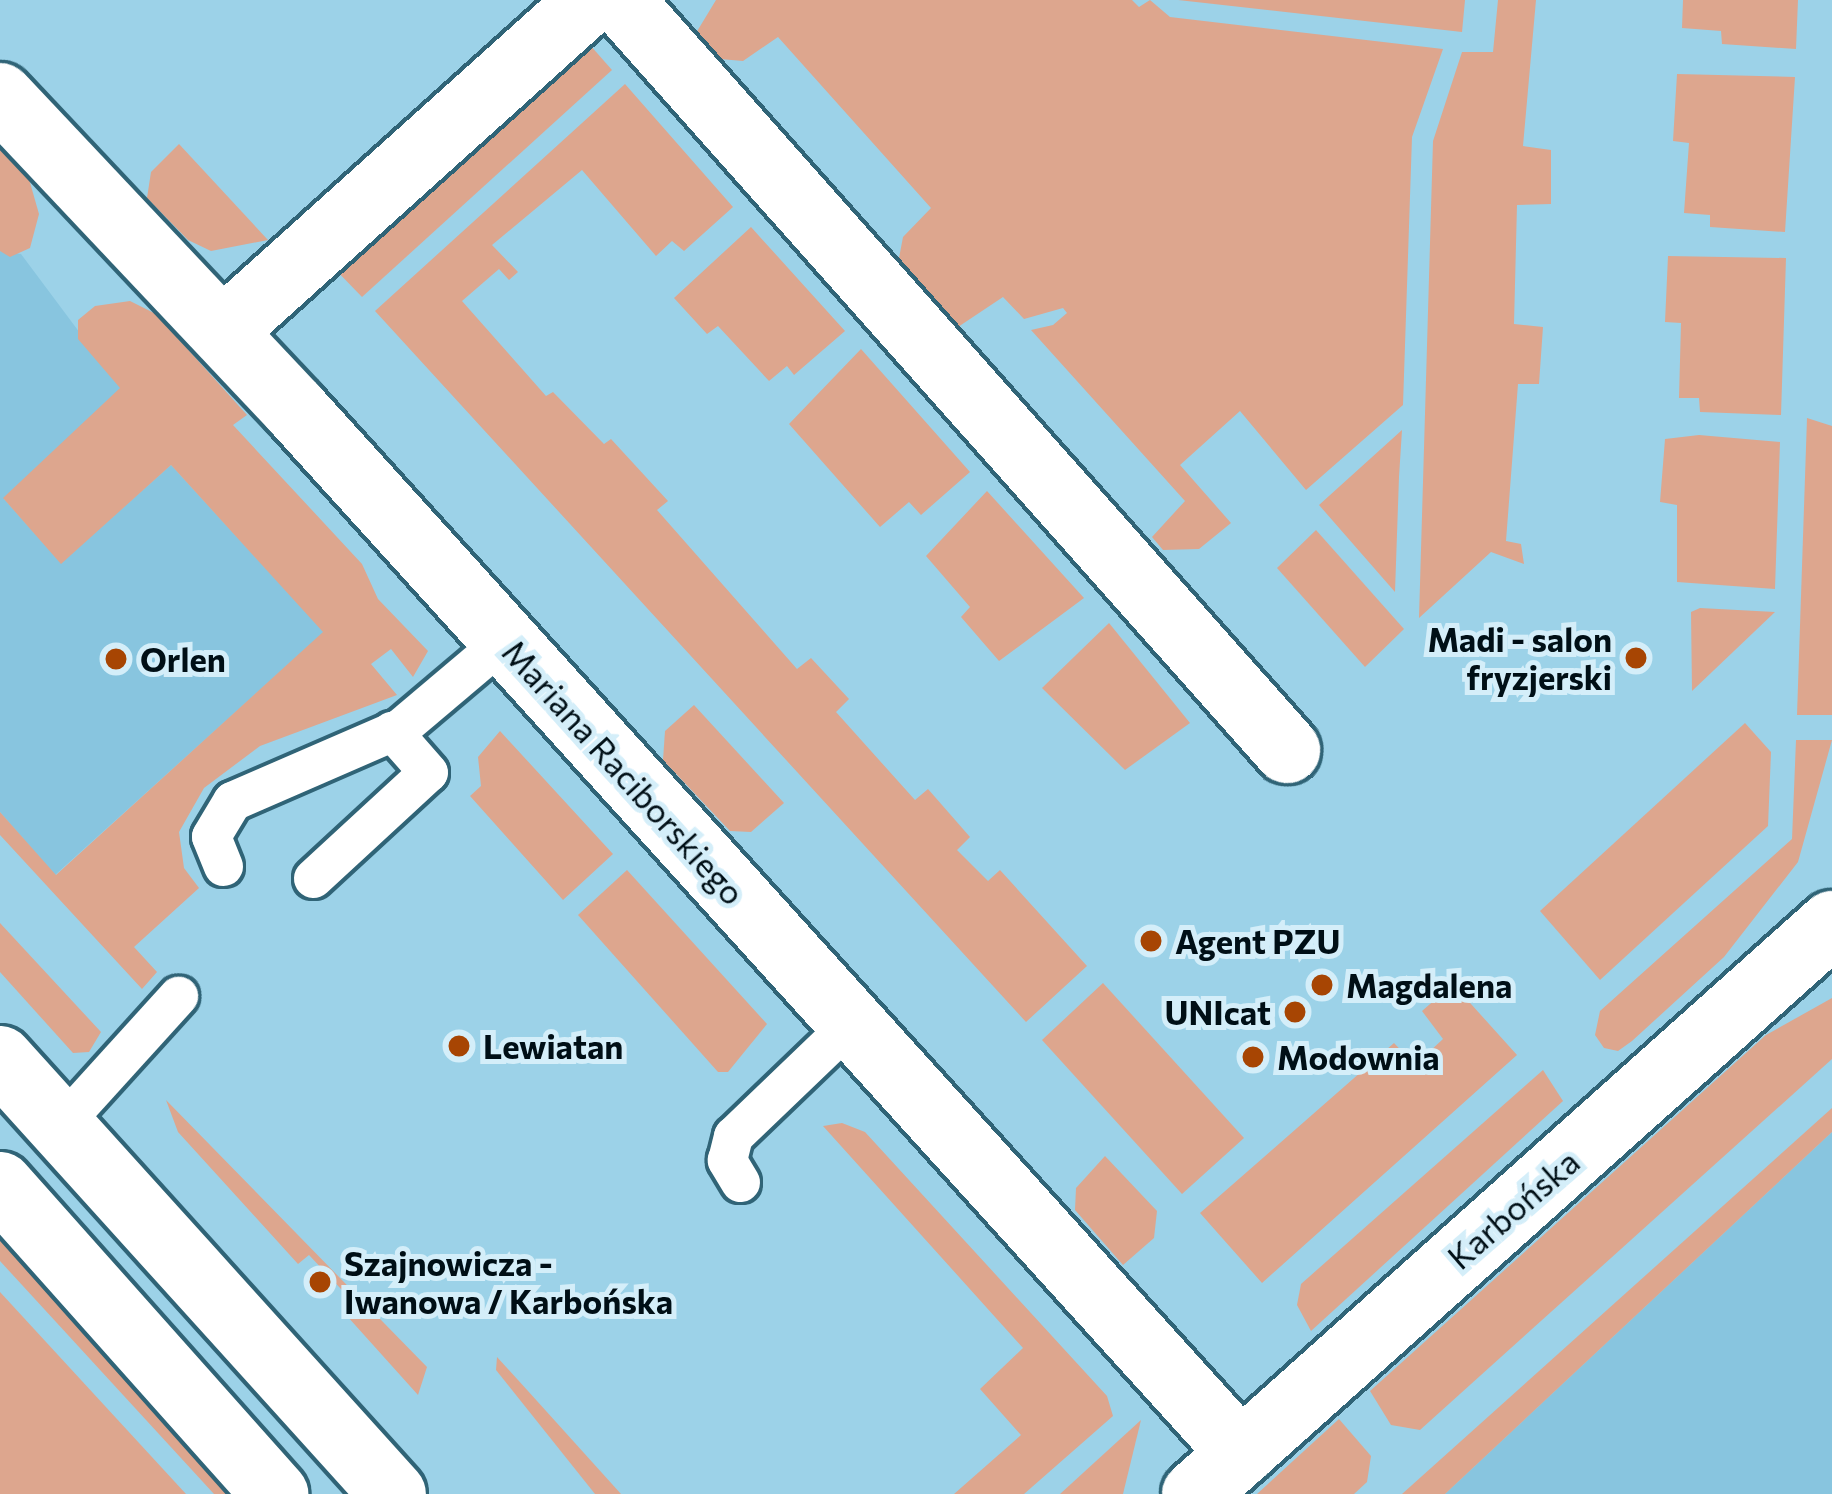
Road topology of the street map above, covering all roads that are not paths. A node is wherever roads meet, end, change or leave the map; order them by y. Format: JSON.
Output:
{"nodes":[{"id":1,"x":591,"y":0,"type":"edge"},
{"id":2,"x":620,"y":0,"type":"edge"},
{"id":3,"x":0,"y":96,"type":"edge"},
{"id":4,"x":223,"y":331,"type":"junction"},
{"id":5,"x":503,"y":640,"type":"junction"},
{"id":6,"x":392,"y":731,"type":"junction"},
{"id":7,"x":1286,"y":750,"type":"dead end"},
{"id":8,"x":224,"y":866,"type":"dead end"},
{"id":9,"x":313,"y":878,"type":"dead end"},
{"id":10,"x":1832,"y":924,"type":"edge"},
{"id":11,"x":178,"y":996,"type":"dead end"},
{"id":12,"x":851,"y":1023,"type":"junction"},
{"id":13,"x":0,"y":1059,"type":"edge"},
{"id":14,"x":60,"y":1126,"type":"junction"},
{"id":15,"x":740,"y":1182,"type":"dead end"},
{"id":16,"x":0,"y":1185,"type":"edge"},
{"id":17,"x":1218,"y":1473,"type":"edge"},
{"id":18,"x":275,"y":1494,"type":"edge"},
{"id":19,"x":393,"y":1494,"type":"edge"}],
"edges":[{"from":1,"to":4,"type":"street"},
{"from":2,"to":7,"type":"street"},
{"from":3,"to":4,"type":"street","name":"Mariana Raciborskiego"},
{"from":4,"to":5,"type":"street","name":"Mariana Raciborskiego"},
{"from":5,"to":6,"type":"lane"},
{"from":5,"to":12,"type":"street","name":"Mariana Raciborskiego"},
{"from":6,"to":8,"type":"lane"},
{"from":6,"to":9,"type":"lane"},
{"from":10,"to":17,"type":"street","name":"Karbońska"},
{"from":11,"to":14,"type":"lane"},
{"from":12,"to":15,"type":"lane"},
{"from":12,"to":17,"type":"street","name":"Mariana Raciborskiego"},
{"from":13,"to":14,"type":"street"},
{"from":14,"to":19,"type":"street"},
{"from":16,"to":18,"type":"street"}]}
